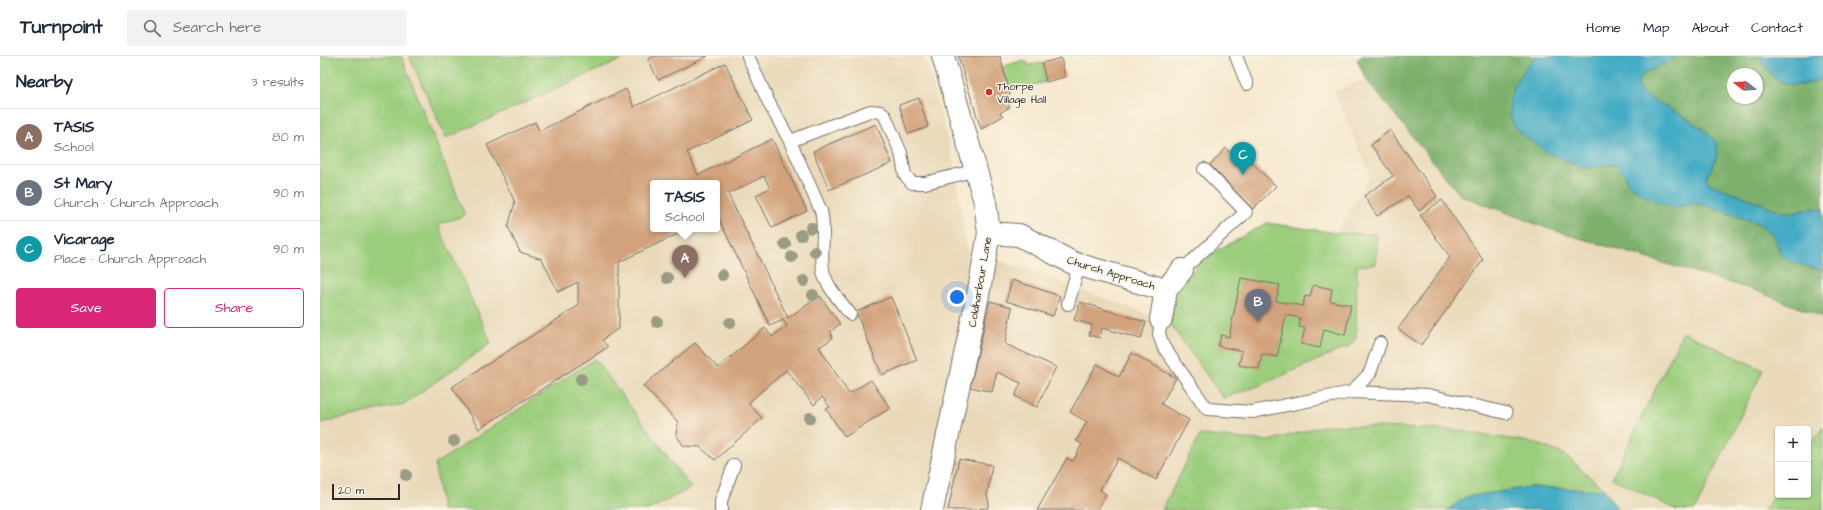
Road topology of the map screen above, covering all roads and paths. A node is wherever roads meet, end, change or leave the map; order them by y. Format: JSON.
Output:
{"nodes":[{"id":1,"x":748,"y":56,"type":"edge"},
{"id":2,"x":943,"y":56,"type":"edge"},
{"id":3,"x":1236,"y":56,"type":"edge"},
{"id":4,"x":1247,"y":84,"type":"dead end"},
{"id":5,"x":790,"y":141,"type":"junction"},
{"id":6,"x":1204,"y":169,"type":"dead end"},
{"id":7,"x":977,"y":170,"type":"junction"},
{"id":8,"x":989,"y":233,"type":"junction"},
{"id":9,"x":1079,"y":265,"type":"junction"},
{"id":10,"x":1182,"y":270,"type":"joint"},
{"id":11,"x":1166,"y":290,"type":"junction"},
{"id":12,"x":1068,"y":304,"type":"dead end"},
{"id":13,"x":850,"y":314,"type":"dead end"},
{"id":14,"x":1161,"y":319,"type":"joint"},
{"id":15,"x":1380,"y":343,"type":"dead end"},
{"id":16,"x":1352,"y":392,"type":"junction"},
{"id":17,"x":1506,"y":413,"type":"dead end"},
{"id":18,"x":734,"y":465,"type":"dead end"},
{"id":19,"x":721,"y":510,"type":"edge"},
{"id":20,"x":932,"y":510,"type":"edge"}],
"edges":[{"from":1,"to":5,"type":"lane"},
{"from":2,"to":7,"type":"street","name":"Coldharbour Lane"},
{"from":3,"to":4,"type":"lane"},
{"from":5,"to":7,"type":"lane"},
{"from":5,"to":13,"type":"lane"},
{"from":6,"to":10,"type":"lane"},
{"from":7,"to":8,"type":"street","name":"Coldharbour Lane"},
{"from":8,"to":9,"type":"street","name":"Church Approach"},
{"from":8,"to":20,"type":"street","name":"Coldharbour Lane"},
{"from":9,"to":11,"type":"street","name":"Church Approach"},
{"from":9,"to":12,"type":"lane"},
{"from":10,"to":11,"type":"street"},
{"from":11,"to":14,"type":"street"},
{"from":14,"to":16,"type":"lane"},
{"from":15,"to":16,"type":"lane"},
{"from":16,"to":17,"type":"lane"},
{"from":18,"to":19,"type":"lane"}]}
